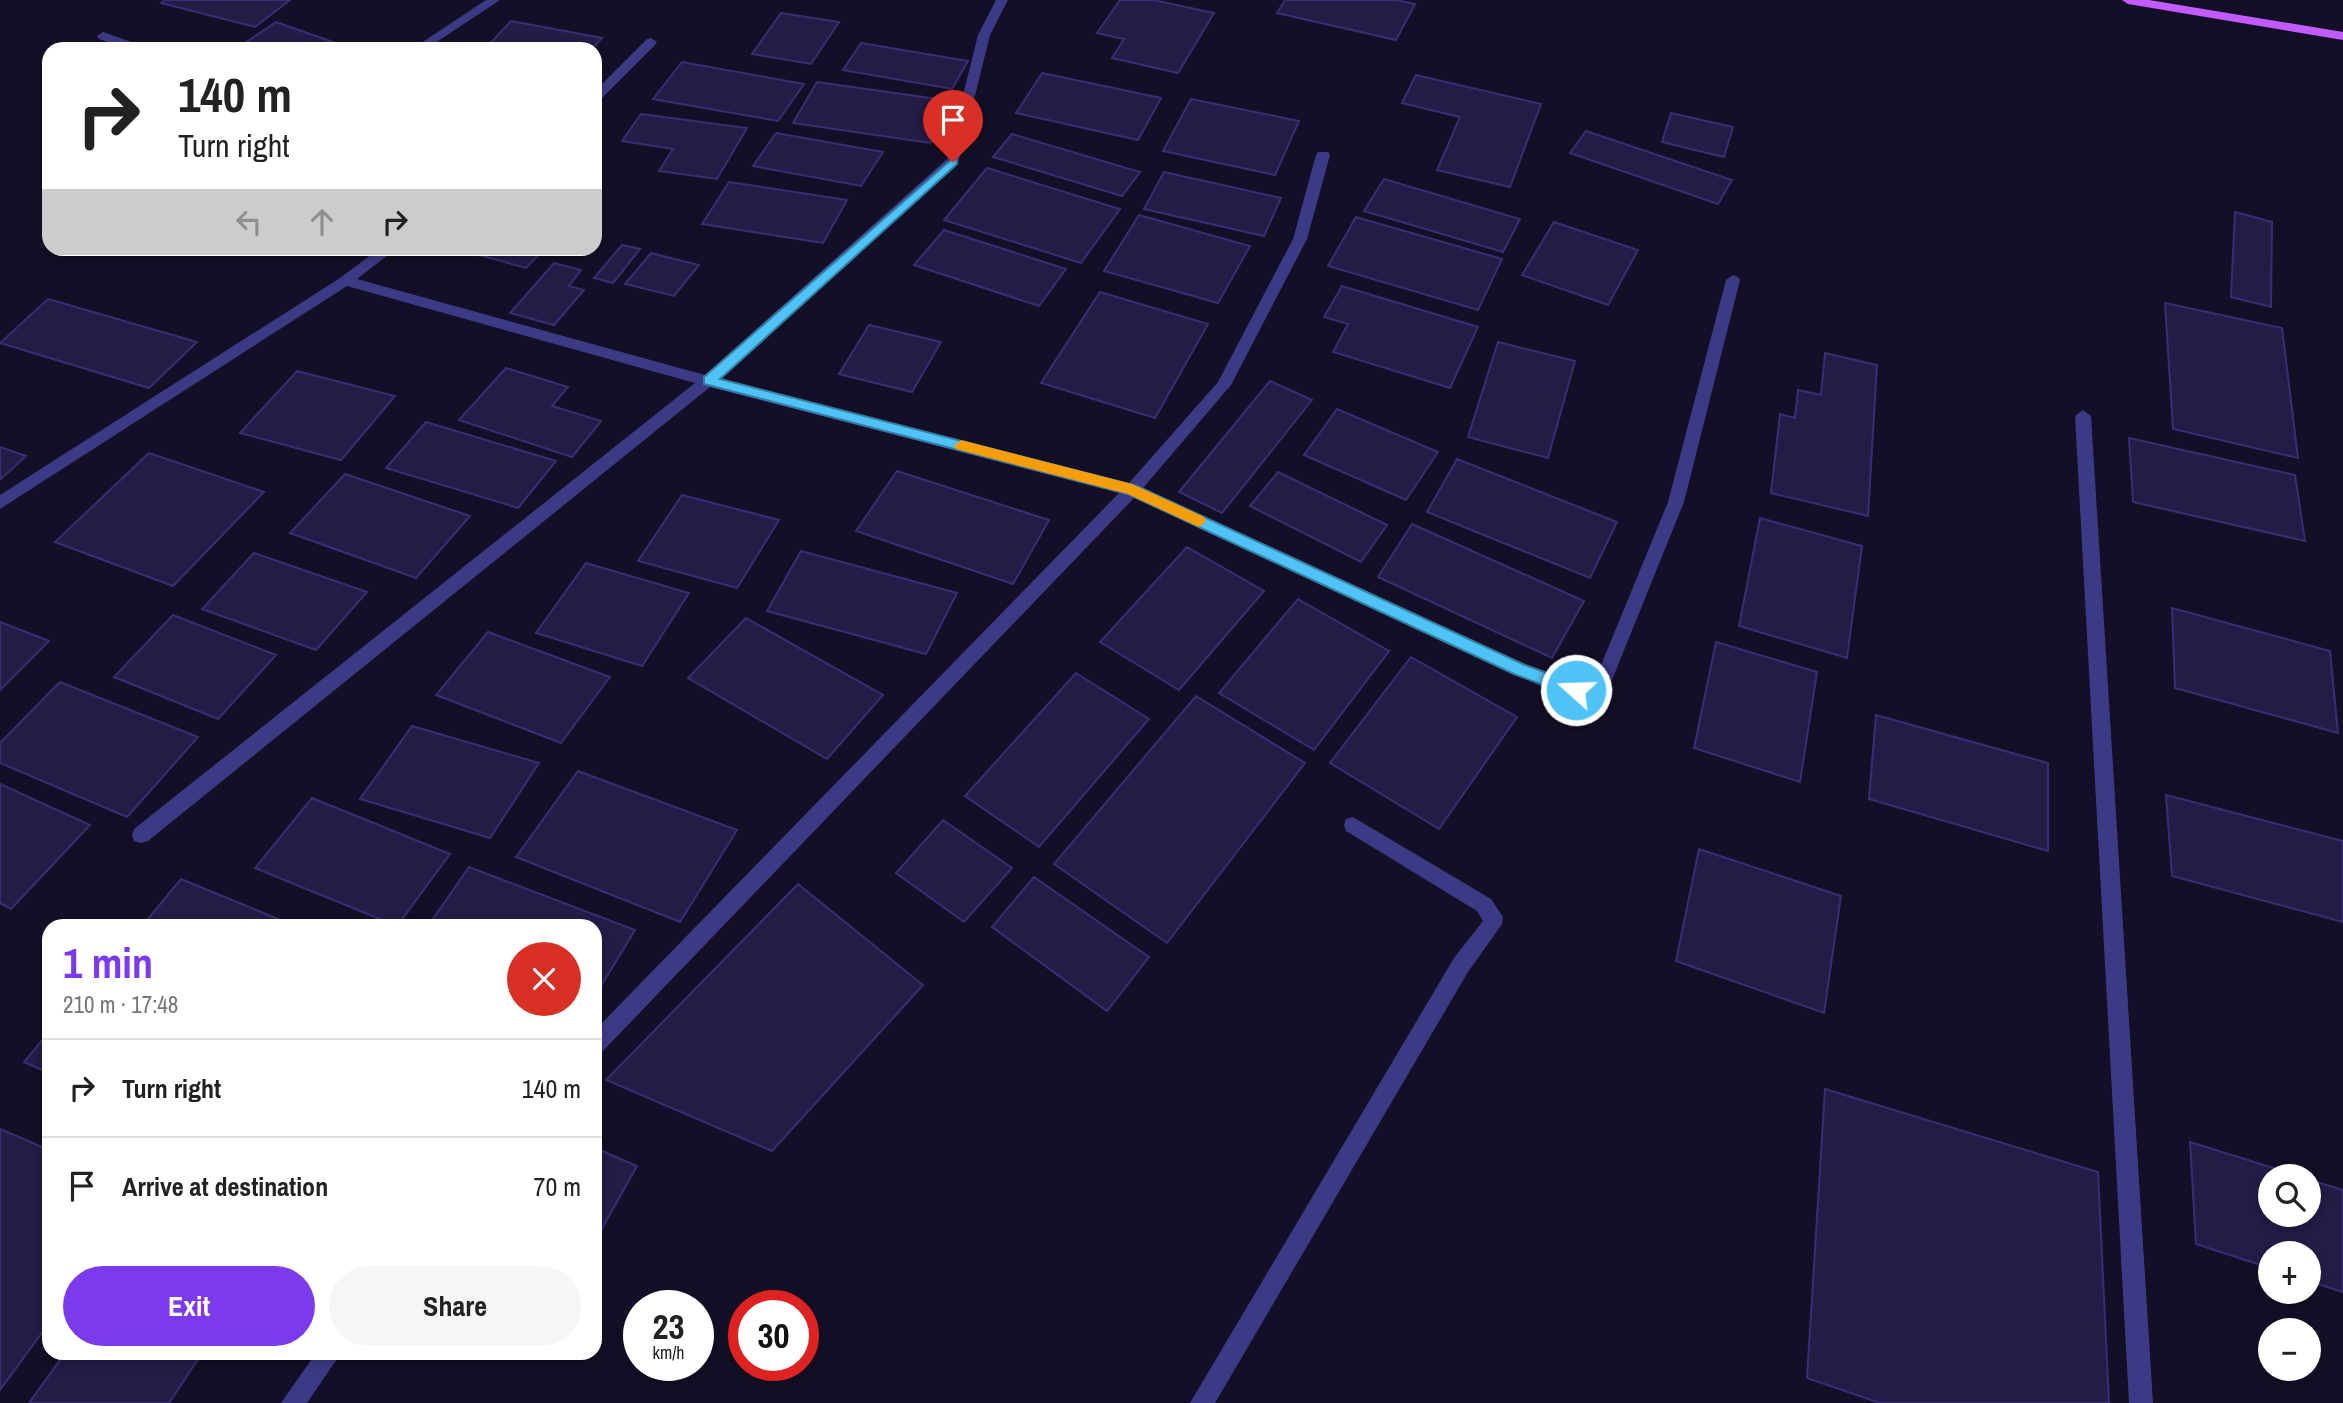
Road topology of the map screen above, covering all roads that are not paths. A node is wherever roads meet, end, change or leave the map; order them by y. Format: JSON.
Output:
{"nodes":[{"id":1,"x":494,"y":0,"type":"edge"},
{"id":2,"x":1002,"y":0,"type":"edge"},
{"id":3,"x":2128,"y":0,"type":"edge"},
{"id":4,"x":103,"y":36,"type":"dead end"},
{"id":5,"x":2343,"y":36,"type":"edge"},
{"id":6,"x":120,"y":42,"type":"edge"},
{"id":7,"x":429,"y":42,"type":"edge"},
{"id":8,"x":651,"y":42,"type":"dead end"},
{"id":9,"x":602,"y":91,"type":"edge"},
{"id":10,"x":1323,"y":155,"type":"dead end"},
{"id":11,"x":379,"y":256,"type":"edge"},
{"id":12,"x":1733,"y":280,"type":"dead end"},
{"id":13,"x":345,"y":281,"type":"junction"},
{"id":14,"x":709,"y":381,"type":"junction"},
{"id":15,"x":2083,"y":416,"type":"dead end"},
{"id":16,"x":1132,"y":490,"type":"junction"},
{"id":17,"x":0,"y":503,"type":"edge"},
{"id":18,"x":1353,"y":825,"type":"dead end"},
{"id":19,"x":141,"y":835,"type":"dead end"},
{"id":20,"x":602,"y":1038,"type":"edge"},
{"id":21,"x":325,"y":1360,"type":"edge"},
{"id":22,"x":293,"y":1403,"type":"edge"},
{"id":23,"x":1202,"y":1403,"type":"edge"},
{"id":24,"x":2141,"y":1403,"type":"edge"}],
"edges":[{"from":1,"to":7,"type":"street"},
{"from":2,"to":14,"type":"street"},
{"from":3,"to":5,"type":"main road"},
{"from":4,"to":6,"type":"street"},
{"from":8,"to":9,"type":"street"},
{"from":10,"to":16,"type":"street"},
{"from":11,"to":13,"type":"street"},
{"from":12,"to":16,"type":"street"},
{"from":13,"to":14,"type":"street"},
{"from":13,"to":17,"type":"street"},
{"from":14,"to":16,"type":"street"},
{"from":14,"to":19,"type":"street"},
{"from":15,"to":24,"type":"street"},
{"from":16,"to":20,"type":"street"},
{"from":18,"to":23,"type":"street"},
{"from":21,"to":22,"type":"street"}]}
